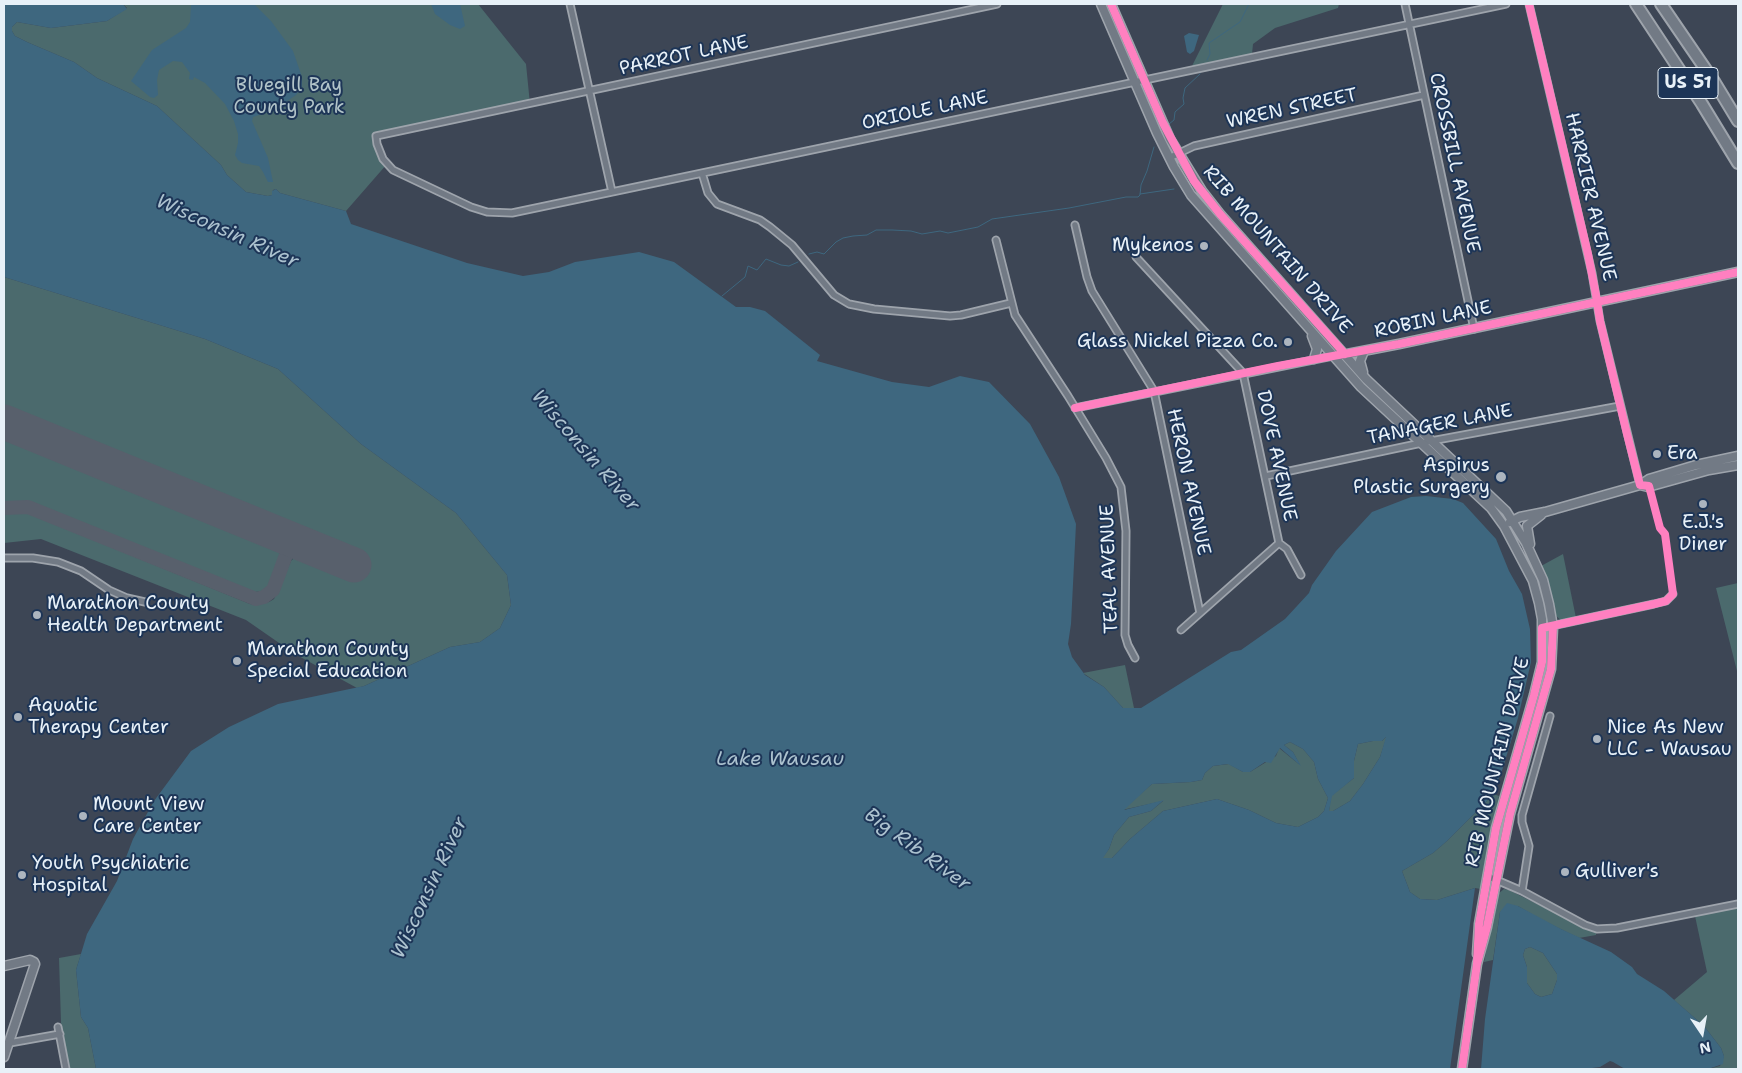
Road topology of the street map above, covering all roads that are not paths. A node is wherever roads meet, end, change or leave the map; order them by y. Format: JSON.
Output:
{"nodes":[{"id":1,"x":570,"y":4,"type":"edge"},
{"id":2,"x":997,"y":4,"type":"edge"},
{"id":3,"x":1101,"y":4,"type":"edge"},
{"id":4,"x":1111,"y":4,"type":"edge"},
{"id":5,"x":1405,"y":4,"type":"edge"},
{"id":6,"x":1506,"y":4,"type":"edge"},
{"id":7,"x":1529,"y":4,"type":"edge"},
{"id":8,"x":1636,"y":4,"type":"edge"},
{"id":9,"x":1661,"y":4,"type":"edge"},
{"id":10,"x":1490,"y":6,"type":"edge"},
{"id":11,"x":1410,"y":25,"type":"junction"},
{"id":12,"x":1144,"y":80,"type":"junction"},
{"id":13,"x":1134,"y":82,"type":"junction"},
{"id":14,"x":590,"y":92,"type":"junction"},
{"id":15,"x":1424,"y":95,"type":"junction"},
{"id":16,"x":1738,"y":121,"type":"edge"},
{"id":17,"x":376,"y":136,"type":"joint"},
{"id":18,"x":1178,"y":153,"type":"junction"},
{"id":19,"x":1169,"y":158,"type":"junction"},
{"id":20,"x":1737,"y":161,"type":"edge"},
{"id":21,"x":1738,"y":172,"type":"edge"},
{"id":22,"x":702,"y":173,"type":"junction"},
{"id":23,"x":612,"y":192,"type":"junction"},
{"id":24,"x":1076,"y":225,"type":"dead end"},
{"id":25,"x":996,"y":240,"type":"dead end"},
{"id":26,"x":1136,"y":257,"type":"dead end"},
{"id":27,"x":1738,"y":272,"type":"edge"},
{"id":28,"x":1598,"y":302,"type":"junction"},
{"id":29,"x":1011,"y":303,"type":"junction"},
{"id":30,"x":1474,"y":329,"type":"junction"},
{"id":31,"x":1310,"y":330,"type":"junction"},
{"id":32,"x":1364,"y":351,"type":"junction"},
{"id":33,"x":1345,"y":354,"type":"junction"},
{"id":34,"x":1332,"y":356,"type":"junction"},
{"id":35,"x":1314,"y":360,"type":"junction"},
{"id":36,"x":1243,"y":373,"type":"junction"},
{"id":37,"x":1366,"y":378,"type":"junction"},
{"id":38,"x":1154,"y":391,"type":"junction"},
{"id":39,"x":1620,"y":406,"type":"junction"},
{"id":40,"x":1075,"y":408,"type":"junction"},
{"id":41,"x":1431,"y":441,"type":"junction"},
{"id":42,"x":1421,"y":443,"type":"junction"},
{"id":43,"x":1738,"y":456,"type":"edge"},
{"id":44,"x":1738,"y":465,"type":"edge"},
{"id":45,"x":1266,"y":476,"type":"junction"},
{"id":46,"x":1640,"y":485,"type":"junction"},
{"id":47,"x":1545,"y":512,"type":"junction"},
{"id":48,"x":1512,"y":520,"type":"junction"},
{"id":49,"x":1504,"y":526,"type":"junction"},
{"id":50,"x":1280,"y":542,"type":"junction"},
{"id":51,"x":4,"y":558,"type":"edge"},
{"id":52,"x":1536,"y":565,"type":"junction"},
{"id":53,"x":1301,"y":575,"type":"dead end"},
{"id":54,"x":1673,"y":594,"type":"dead end"},
{"id":55,"x":145,"y":602,"type":"dead end"},
{"id":56,"x":1200,"y":613,"type":"junction"},
{"id":57,"x":1553,"y":627,"type":"junction"},
{"id":58,"x":1542,"y":628,"type":"junction"},
{"id":59,"x":1181,"y":630,"type":"dead end"},
{"id":60,"x":1135,"y":658,"type":"dead end"},
{"id":61,"x":1550,"y":716,"type":"dead end"},
{"id":62,"x":1486,"y":876,"type":"junction"},
{"id":63,"x":1496,"y":880,"type":"junction"},
{"id":64,"x":1522,"y":891,"type":"junction"},
{"id":65,"x":1738,"y":904,"type":"edge"},
{"id":66,"x":1477,"y":964,"type":"junction"},
{"id":67,"x":4,"y":966,"type":"edge"},
{"id":68,"x":6,"y":1044,"type":"edge"},
{"id":69,"x":4,"y":1057,"type":"edge"},
{"id":70,"x":66,"y":1069,"type":"edge"},
{"id":71,"x":1462,"y":1069,"type":"edge"}],
"edges":[{"from":1,"to":14,"type":"street"},
{"from":2,"to":14,"type":"street","name":"PARROT LANE"},
{"from":3,"to":13,"type":"main road","name":"RIB MOUNTAIN DRIVE"},
{"from":4,"to":12,"type":"main road","name":"RIB MOUNTAIN DRIVE"},
{"from":5,"to":11,"type":"street","name":"CROSSBILL AVENUE"},
{"from":6,"to":10,"type":"street","name":"ORIOLE LANE"},
{"from":7,"to":28,"type":"street","name":"HARRIER AVENUE"},
{"from":8,"to":20,"type":"highway","number":"US 51"},
{"from":9,"to":16,"type":"highway","number":"US 51"},
{"from":10,"to":11,"type":"street","name":"ORIOLE LANE"},
{"from":11,"to":12,"type":"street","name":"ORIOLE LANE"},
{"from":11,"to":15,"type":"street","name":"CROSSBILL AVENUE"},
{"from":12,"to":13,"type":"street","name":"ORIOLE LANE"},
{"from":12,"to":18,"type":"main road","name":"RIB MOUNTAIN DRIVE"},
{"from":13,"to":19,"type":"main road","name":"RIB MOUNTAIN DRIVE"},
{"from":13,"to":22,"type":"street","name":"ORIOLE LANE"},
{"from":14,"to":17,"type":"street","name":"PARROT LANE"},
{"from":14,"to":23,"type":"street"},
{"from":15,"to":18,"type":"street","name":"WREN STREET"},
{"from":15,"to":30,"type":"street","name":"CROSSBILL AVENUE"},
{"from":17,"to":23,"type":"street","name":"ORIOLE LANE"},
{"from":18,"to":19,"type":"street","name":"WREN STREET"},
{"from":18,"to":33,"type":"main road","name":"RIB MOUNTAIN DRIVE"},
{"from":19,"to":31,"type":"main road","name":"RIB MOUNTAIN DRIVE"},
{"from":20,"to":21,"type":"highway"},
{"from":22,"to":23,"type":"street","name":"ORIOLE LANE"},
{"from":22,"to":29,"type":"street"},
{"from":24,"to":38,"type":"street","name":"HERON AVENUE"},
{"from":25,"to":29,"type":"street","name":"TEAL AVENUE"},
{"from":26,"to":36,"type":"street","name":"DOVE AVENUE"},
{"from":27,"to":28,"type":"main road","name":"ROBIN LANE"},
{"from":28,"to":30,"type":"main road","name":"ROBIN LANE"},
{"from":28,"to":39,"type":"street","name":"HARRIER AVENUE"},
{"from":29,"to":40,"type":"street","name":"TEAL AVENUE"},
{"from":30,"to":32,"type":"main road","name":"ROBIN LANE"},
{"from":31,"to":34,"type":"main road","name":"RIB MOUNTAIN DRIVE"},
{"from":31,"to":35,"type":"main road"},
{"from":32,"to":33,"type":"main road","name":"ROBIN LANE"},
{"from":32,"to":37,"type":"main road"},
{"from":33,"to":34,"type":"main road","name":"ROBIN LANE"},
{"from":33,"to":37,"type":"main road","name":"RIB MOUNTAIN DRIVE"},
{"from":34,"to":35,"type":"street","name":"ROBIN LANE"},
{"from":34,"to":42,"type":"main road","name":"RIB MOUNTAIN DRIVE"},
{"from":35,"to":36,"type":"street","name":"ROBIN LANE"},
{"from":36,"to":38,"type":"street","name":"ROBIN LANE"},
{"from":36,"to":45,"type":"street","name":"DOVE AVENUE"},
{"from":37,"to":41,"type":"main road","name":"RIB MOUNTAIN DRIVE"},
{"from":38,"to":40,"type":"street","name":"ROBIN LANE"},
{"from":38,"to":56,"type":"street","name":"HERON AVENUE"},
{"from":39,"to":41,"type":"street","name":"TANAGER LANE"},
{"from":39,"to":46,"type":"street","name":"HARRIER AVENUE"},
{"from":40,"to":60,"type":"street","name":"TEAL AVENUE"},
{"from":41,"to":42,"type":"street","name":"TANAGER LANE"},
{"from":41,"to":48,"type":"main road","name":"RIB MOUNTAIN DRIVE"},
{"from":42,"to":45,"type":"street","name":"TANAGER LANE"},
{"from":42,"to":49,"type":"main road","name":"RIB MOUNTAIN DRIVE"},
{"from":43,"to":46,"type":"main road"},
{"from":44,"to":46,"type":"main road"},
{"from":45,"to":50,"type":"street","name":"DOVE AVENUE"},
{"from":46,"to":47,"type":"main road"},
{"from":47,"to":48,"type":"main road"},
{"from":47,"to":52,"type":"main road"},
{"from":48,"to":49,"type":"main road"},
{"from":48,"to":52,"type":"main road","name":"RIB MOUNTAIN DRIVE"},
{"from":49,"to":58,"type":"main road","name":"RIB MOUNTAIN DRIVE"},
{"from":50,"to":53,"type":"street","name":"DOVE AVENUE"},
{"from":50,"to":56,"type":"street"},
{"from":51,"to":55,"type":"street"},
{"from":52,"to":57,"type":"main road","name":"RIB MOUNTAIN DRIVE"},
{"from":54,"to":57,"type":"street"},
{"from":56,"to":59,"type":"street"},
{"from":57,"to":58,"type":"street"},
{"from":57,"to":63,"type":"main road","name":"RIB MOUNTAIN DRIVE"},
{"from":58,"to":62,"type":"main road","name":"RIB MOUNTAIN DRIVE"},
{"from":61,"to":64,"type":"street"},
{"from":62,"to":63,"type":"street"},
{"from":62,"to":66,"type":"main road","name":"RIB MOUNTAIN DRIVE"},
{"from":63,"to":64,"type":"street"},
{"from":63,"to":66,"type":"main road","name":"RIB MOUNTAIN DRIVE"},
{"from":64,"to":65,"type":"street"},
{"from":66,"to":71,"type":"main road","name":"RIB MOUNTAIN DRIVE"},
{"from":67,"to":68,"type":"main road"},
{"from":68,"to":69,"type":"main road"},
{"from":68,"to":70,"type":"street"}]}
